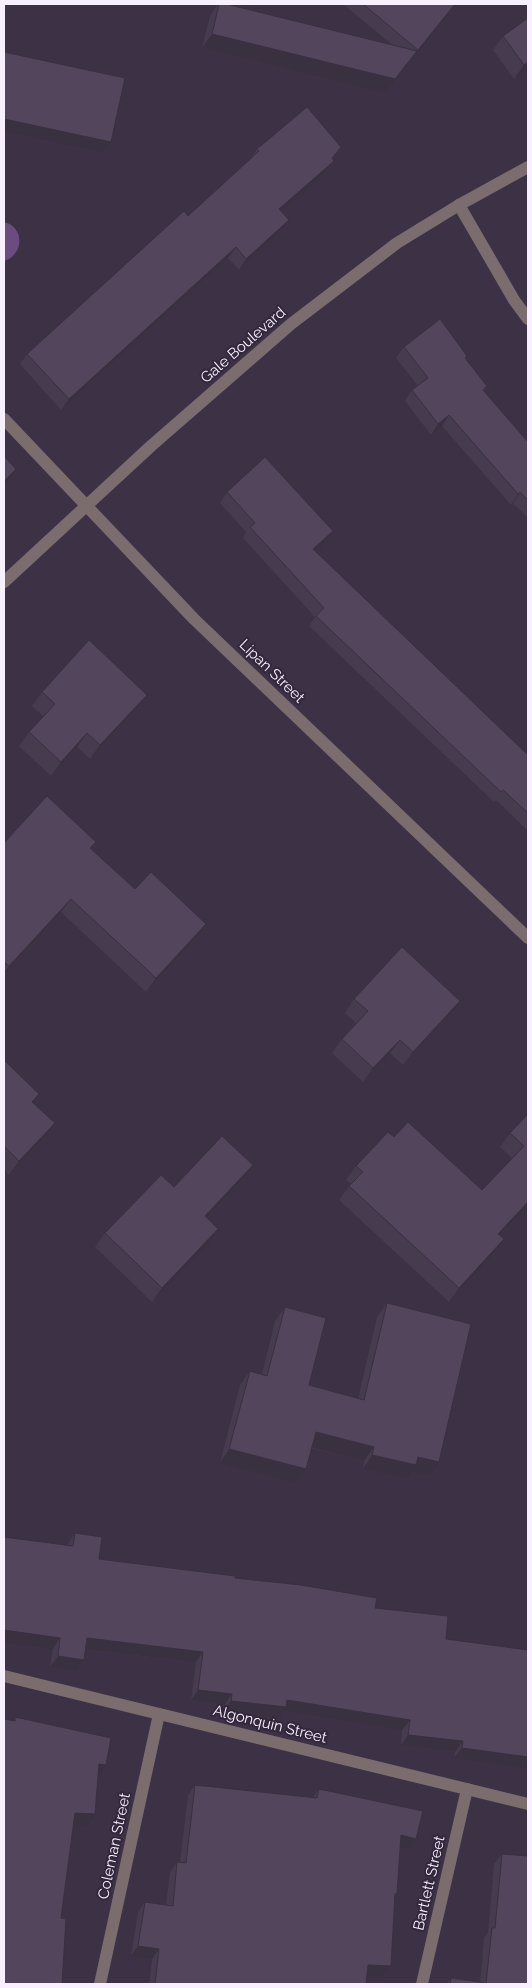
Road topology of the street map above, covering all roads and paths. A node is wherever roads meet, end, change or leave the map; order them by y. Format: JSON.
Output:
{"nodes":[{"id":1,"x":528,"y":167,"type":"edge"},
{"id":2,"x":459,"y":204,"type":"junction"},
{"id":3,"x":528,"y":319,"type":"edge"},
{"id":4,"x":4,"y":419,"type":"edge"},
{"id":5,"x":86,"y":506,"type":"junction"},
{"id":6,"x":4,"y":582,"type":"edge"},
{"id":7,"x":528,"y":938,"type":"edge"},
{"id":8,"x":4,"y":1676,"type":"edge"},
{"id":9,"x":159,"y":1714,"type":"junction"},
{"id":10,"x":467,"y":1789,"type":"junction"},
{"id":11,"x":528,"y":1804,"type":"edge"},
{"id":12,"x":100,"y":1984,"type":"edge"},
{"id":13,"x":422,"y":1984,"type":"edge"}],
"edges":[{"from":1,"to":2,"type":"street","name":"Gale Boulevard"},
{"from":2,"to":3,"type":"street"},
{"from":2,"to":5,"type":"street","name":"Gale Boulevard"},
{"from":4,"to":5,"type":"street","name":"Lipan Street"},
{"from":5,"to":6,"type":"street","name":"Gale Boulevard"},
{"from":5,"to":7,"type":"street","name":"Lipan Street"},
{"from":8,"to":9,"type":"street","name":"Algonquin Street"},
{"from":9,"to":10,"type":"street","name":"Algonquin Street"},
{"from":9,"to":12,"type":"street","name":"Coleman Street"},
{"from":10,"to":11,"type":"street","name":"Algonquin Street"},
{"from":10,"to":13,"type":"street","name":"Bartlett Street"}]}
